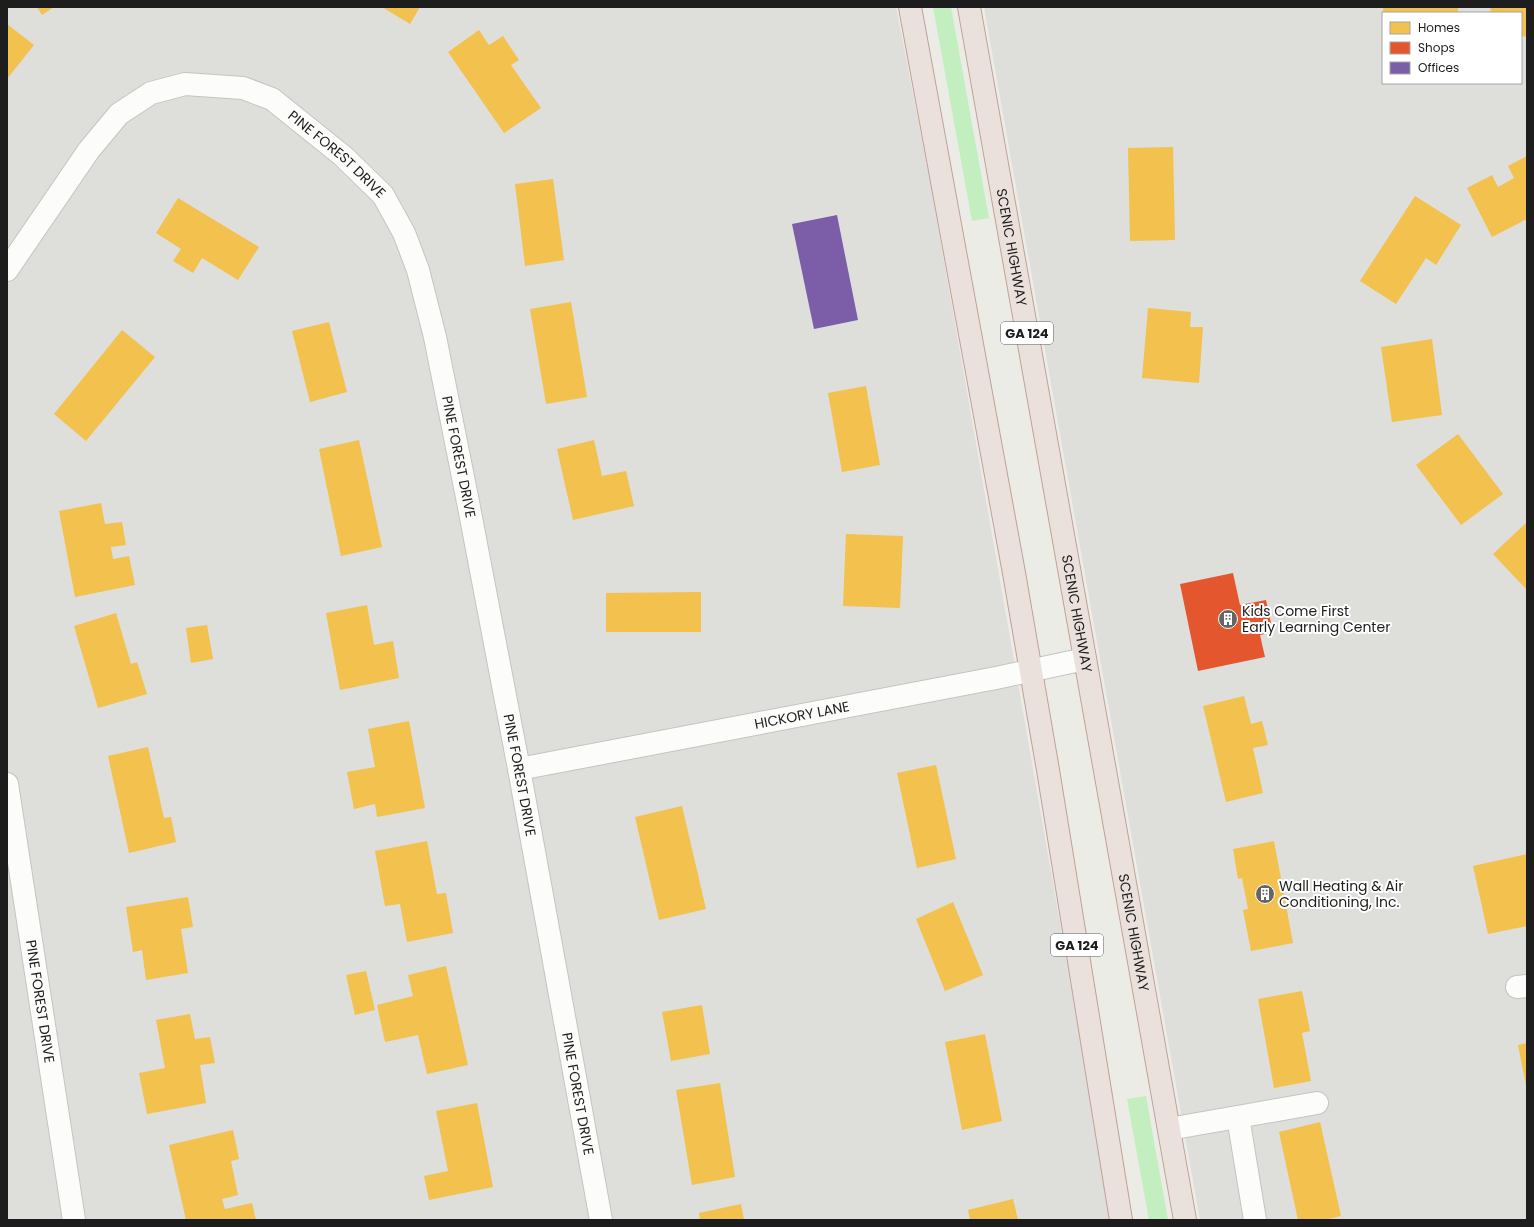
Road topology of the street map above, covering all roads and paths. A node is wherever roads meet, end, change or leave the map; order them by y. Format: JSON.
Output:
{"nodes":[{"id":1,"x":910,"y":7,"type":"edge"},
{"id":2,"x":969,"y":7,"type":"edge"},
{"id":3,"x":7,"y":270,"type":"edge"},
{"id":4,"x":1085,"y":659,"type":"junction"},
{"id":5,"x":1031,"y":670,"type":"junction"},
{"id":6,"x":519,"y":769,"type":"junction"},
{"id":7,"x":8,"y":796,"type":"edge"},
{"id":8,"x":1317,"y":1103,"type":"dead end"},
{"id":9,"x":1238,"y":1117,"type":"junction"},
{"id":10,"x":1169,"y":1129,"type":"junction"},
{"id":11,"x":74,"y":1220,"type":"edge"},
{"id":12,"x":601,"y":1220,"type":"edge"},
{"id":13,"x":1121,"y":1220,"type":"edge"},
{"id":14,"x":1185,"y":1220,"type":"edge"},
{"id":15,"x":1255,"y":1220,"type":"edge"}],
"edges":[{"from":1,"to":5,"type":"highway","number":"GA 124"},
{"from":2,"to":4,"type":"highway","name":"SCENIC HIGHWAY","number":"GA 124"},
{"from":3,"to":6,"type":"street","name":"PINE FOREST DRIVE"},
{"from":4,"to":5,"type":"street","name":"HICKORY LANE"},
{"from":4,"to":10,"type":"highway","name":"SCENIC HIGHWAY","number":"GA 124"},
{"from":5,"to":6,"type":"street","name":"HICKORY LANE"},
{"from":5,"to":13,"type":"highway","number":"GA 124"},
{"from":6,"to":12,"type":"street","name":"PINE FOREST DRIVE"},
{"from":7,"to":11,"type":"street","name":"PINE FOREST DRIVE"},
{"from":8,"to":9,"type":"street"},
{"from":9,"to":10,"type":"street"},
{"from":9,"to":15,"type":"street"},
{"from":10,"to":14,"type":"highway","name":"SCENIC HIGHWAY","number":"GA 124"}]}
